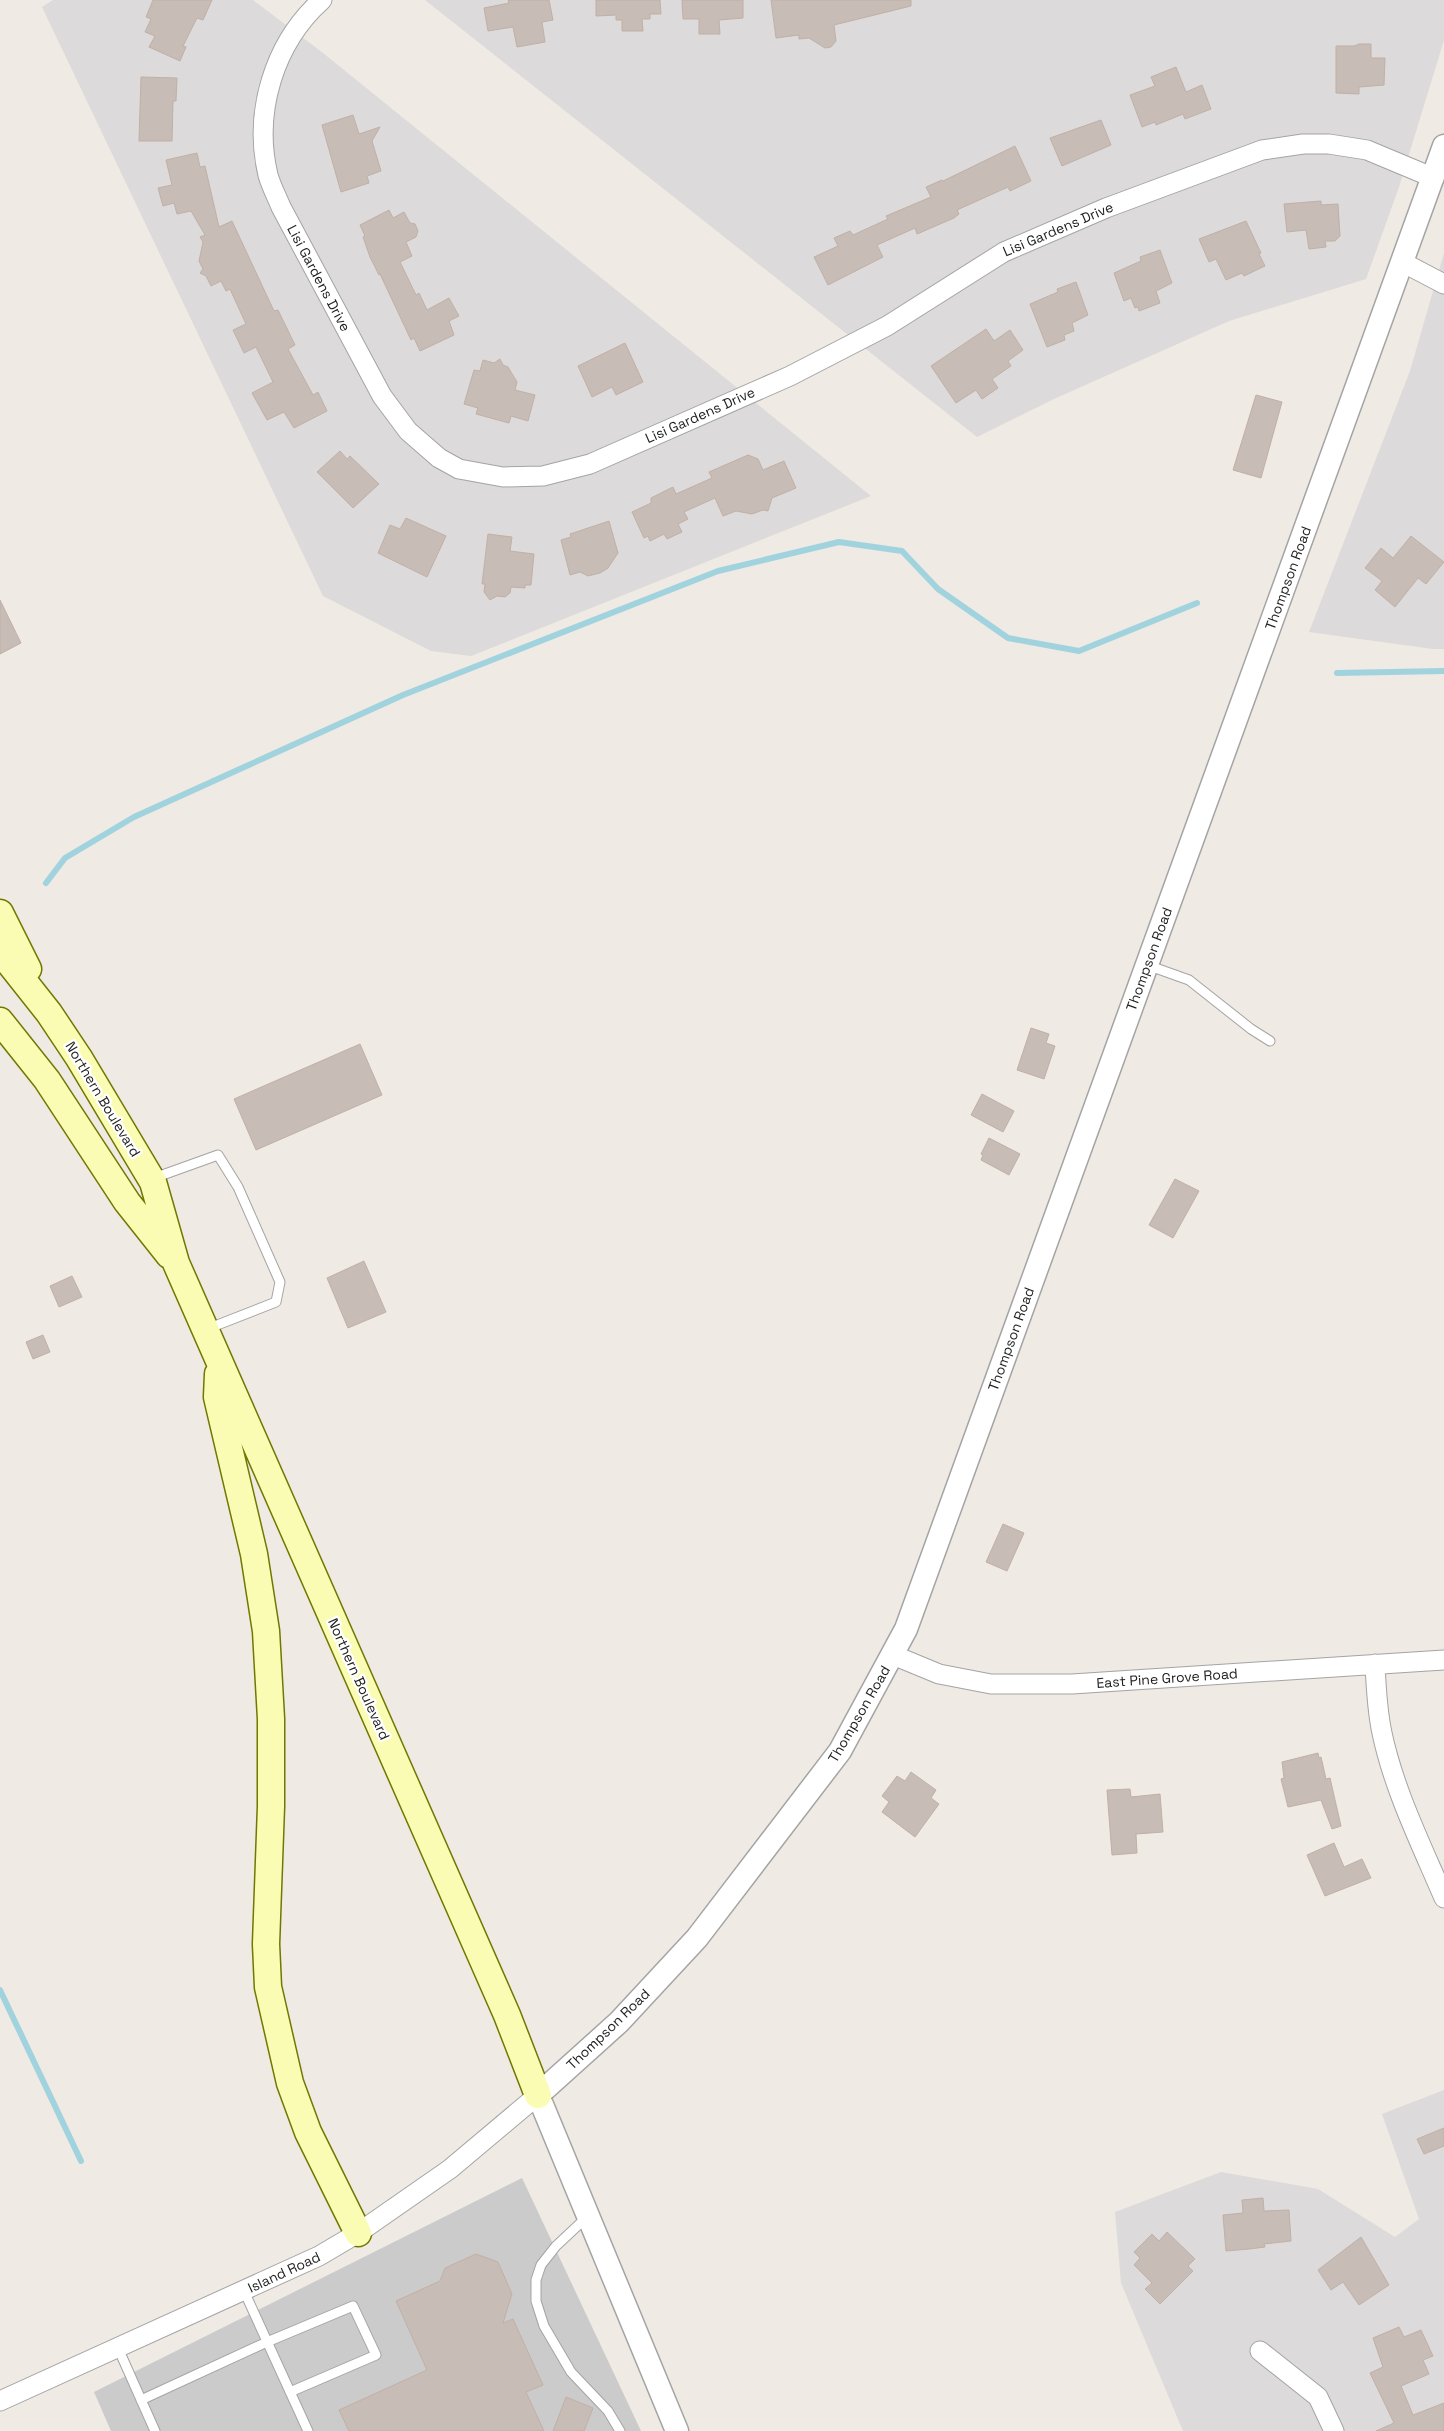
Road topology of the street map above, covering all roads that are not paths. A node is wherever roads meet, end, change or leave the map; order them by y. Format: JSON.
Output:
{"nodes":[{"id":1,"x":322,"y":0,"type":"edge"},
{"id":2,"x":1444,"y":146,"type":"edge"},
{"id":3,"x":1434,"y":178,"type":"junction"},
{"id":4,"x":1402,"y":262,"type":"junction"},
{"id":5,"x":1444,"y":284,"type":"edge"},
{"id":6,"x":0,"y":913,"type":"edge"},
{"id":7,"x":0,"y":951,"type":"edge"},
{"id":8,"x":1147,"y":964,"type":"junction"},
{"id":9,"x":49,"y":1012,"type":"junction"},
{"id":10,"x":0,"y":1020,"type":"edge"},
{"id":11,"x":1270,"y":1041,"type":"dead end"},
{"id":12,"x":151,"y":1179,"type":"junction"},
{"id":13,"x":176,"y":1263,"type":"junction"},
{"id":14,"x":205,"y":1330,"type":"junction"},
{"id":15,"x":218,"y":1358,"type":"junction"},
{"id":16,"x":893,"y":1656,"type":"junction"},
{"id":17,"x":1444,"y":1660,"type":"edge"},
{"id":18,"x":1375,"y":1664,"type":"junction"},
{"id":19,"x":1444,"y":1898,"type":"edge"},
{"id":20,"x":538,"y":2095,"type":"junction"},
{"id":21,"x":588,"y":2216,"type":"junction"},
{"id":22,"x":358,"y":2233,"type":"junction"},
{"id":23,"x":244,"y":2291,"type":"junction"},
{"id":24,"x":267,"y":2342,"type":"junction"},
{"id":25,"x":118,"y":2348,"type":"junction"},
{"id":26,"x":1260,"y":2351,"type":"dead end"},
{"id":27,"x":290,"y":2392,"type":"junction"},
{"id":28,"x":141,"y":2400,"type":"junction"},
{"id":29,"x":0,"y":2401,"type":"edge"},
{"id":30,"x":155,"y":2431,"type":"edge"},
{"id":31,"x":308,"y":2431,"type":"edge"},
{"id":32,"x":620,"y":2431,"type":"edge"},
{"id":33,"x":678,"y":2431,"type":"edge"},
{"id":34,"x":1334,"y":2431,"type":"edge"}],
"edges":[{"from":1,"to":3,"type":"street","name":"Lisi Gardens Drive"},
{"from":2,"to":3,"type":"street","name":"Thompson Road"},
{"from":3,"to":4,"type":"street","name":"Thompson Road"},
{"from":4,"to":5,"type":"street"},
{"from":4,"to":8,"type":"street","name":"Thompson Road"},
{"from":6,"to":9,"type":"main road"},
{"from":7,"to":9,"type":"main road","name":"Northern Boulevard"},
{"from":8,"to":11,"type":"lane"},
{"from":8,"to":16,"type":"street","name":"Thompson Road"},
{"from":9,"to":12,"type":"main road","name":"Northern Boulevard"},
{"from":10,"to":13,"type":"main road","name":"Northern Boulevard"},
{"from":12,"to":13,"type":"main road","name":"Northern Boulevard"},
{"from":12,"to":14,"type":"lane"},
{"from":13,"to":14,"type":"main road","name":"Northern Boulevard"},
{"from":14,"to":15,"type":"main road","name":"Northern Boulevard"},
{"from":15,"to":20,"type":"main road","name":"Northern Boulevard"},
{"from":15,"to":22,"type":"main road"},
{"from":16,"to":18,"type":"street","name":"East Pine Grove Road"},
{"from":16,"to":20,"type":"street","name":"Thompson Road"},
{"from":17,"to":18,"type":"street","name":"East Pine Grove Road"},
{"from":18,"to":19,"type":"street"},
{"from":20,"to":21,"type":"street"},
{"from":20,"to":22,"type":"street","name":"Island Road"},
{"from":21,"to":32,"type":"lane"},
{"from":21,"to":33,"type":"street"},
{"from":22,"to":23,"type":"street","name":"Island Road"},
{"from":23,"to":24,"type":"lane"},
{"from":23,"to":25,"type":"street","name":"Island Road"},
{"from":24,"to":27,"type":"lane"},
{"from":24,"to":27,"type":"lane"},
{"from":24,"to":28,"type":"lane"},
{"from":25,"to":28,"type":"lane"},
{"from":25,"to":29,"type":"street","name":"Island Road"},
{"from":26,"to":34,"type":"street"},
{"from":27,"to":31,"type":"lane"},
{"from":28,"to":30,"type":"lane"}]}
